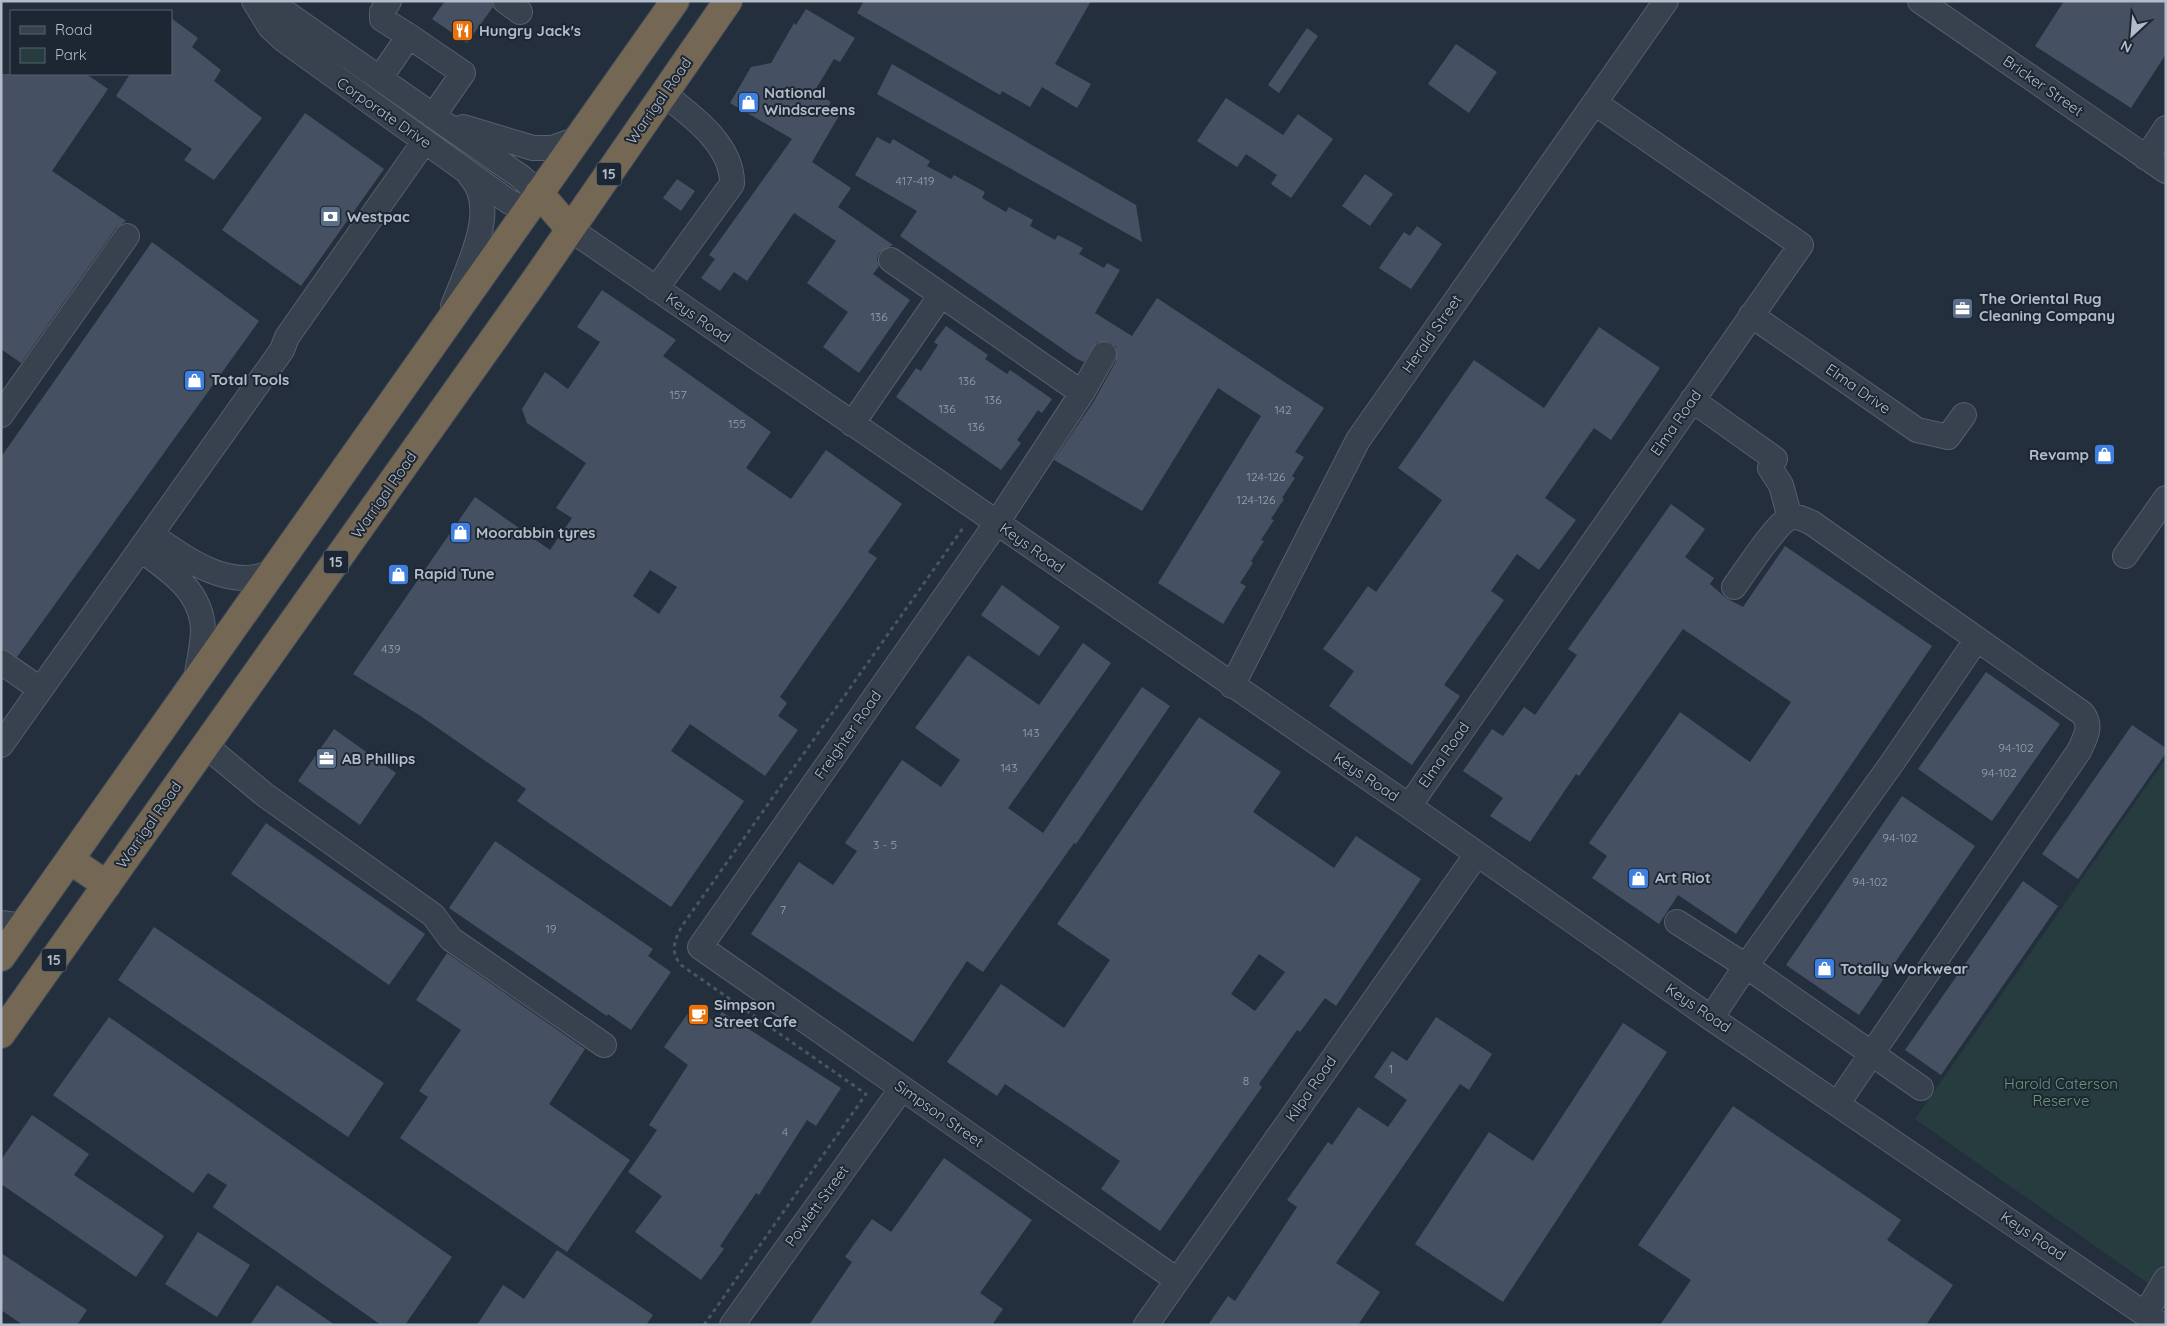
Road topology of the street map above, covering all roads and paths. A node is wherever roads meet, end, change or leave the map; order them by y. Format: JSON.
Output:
{"nodes":[{"id":1,"x":254,"y":1,"type":"edge"},
{"id":2,"x":268,"y":1,"type":"edge"},
{"id":3,"x":389,"y":1,"type":"edge"},
{"id":4,"x":675,"y":1,"type":"edge"},
{"id":5,"x":728,"y":1,"type":"edge"},
{"id":6,"x":1666,"y":1,"type":"edge"},
{"id":7,"x":1920,"y":1,"type":"edge"},
{"id":8,"x":409,"y":36,"type":"junction"},
{"id":9,"x":377,"y":76,"type":"junction"},
{"id":10,"x":664,"y":94,"type":"junction"},
{"id":11,"x":359,"y":96,"type":"junction"},
{"id":12,"x":1595,"y":103,"type":"junction"},
{"id":13,"x":433,"y":116,"type":"junction"},
{"id":14,"x":2166,"y":128,"type":"edge"},
{"id":15,"x":578,"y":139,"type":"junction"},
{"id":16,"x":424,"y":142,"type":"junction"},
{"id":17,"x":2146,"y":158,"type":"junction"},
{"id":18,"x":462,"y":169,"type":"junction"},
{"id":19,"x":2166,"y":171,"type":"edge"},
{"id":20,"x":533,"y":201,"type":"junction"},
{"id":21,"x":570,"y":229,"type":"junction"},
{"id":22,"x":128,"y":236,"type":"dead end"},
{"id":23,"x":891,"y":260,"type":"dead end"},
{"id":24,"x":656,"y":289,"type":"junction"},
{"id":25,"x":941,"y":295,"type":"junction"},
{"id":26,"x":1751,"y":314,"type":"junction"},
{"id":27,"x":447,"y":324,"type":"junction"},
{"id":28,"x":1104,"y":354,"type":"dead end"},
{"id":29,"x":1082,"y":393,"type":"junction"},
{"id":30,"x":1692,"y":400,"type":"junction"},
{"id":31,"x":1964,"y":415,"type":"dead end"},
{"id":32,"x":1,"y":416,"type":"edge"},
{"id":33,"x":852,"y":424,"type":"junction"},
{"id":34,"x":2166,"y":498,"type":"edge"},
{"id":35,"x":1790,"y":518,"type":"junction"},
{"id":36,"x":996,"y":524,"type":"junction"},
{"id":37,"x":962,"y":528,"type":"dead end"},
{"id":38,"x":147,"y":543,"type":"junction"},
{"id":39,"x":2125,"y":556,"type":"dead end"},
{"id":40,"x":274,"y":571,"type":"junction"},
{"id":41,"x":1734,"y":587,"type":"dead end"},
{"id":42,"x":1977,"y":639,"type":"junction"},
{"id":43,"x":1,"y":662,"type":"edge"},
{"id":44,"x":196,"y":680,"type":"junction"},
{"id":45,"x":1232,"y":686,"type":"junction"},
{"id":46,"x":40,"y":689,"type":"junction"},
{"id":47,"x":1,"y":745,"type":"edge"},
{"id":48,"x":206,"y":746,"type":"junction"},
{"id":49,"x":1409,"y":806,"type":"junction"},
{"id":50,"x":1477,"y":854,"type":"junction"},
{"id":51,"x":70,"y":860,"type":"junction"},
{"id":52,"x":107,"y":885,"type":"junction"},
{"id":53,"x":1678,"y":922,"type":"dead end"},
{"id":54,"x":12,"y":924,"type":"edge"},
{"id":55,"x":700,"y":947,"type":"joint"},
{"id":56,"x":1,"y":957,"type":"edge"},
{"id":57,"x":1746,"y":966,"type":"junction"},
{"id":58,"x":1711,"y":1018,"type":"junction"},
{"id":59,"x":1,"y":1034,"type":"edge"},
{"id":60,"x":604,"y":1045,"type":"dead end"},
{"id":61,"x":1872,"y":1054,"type":"junction"},
{"id":62,"x":902,"y":1088,"type":"junction"},
{"id":63,"x":1921,"y":1088,"type":"dead end"},
{"id":64,"x":1838,"y":1103,"type":"junction"},
{"id":65,"x":2166,"y":1279,"type":"edge"},
{"id":66,"x":1177,"y":1280,"type":"junction"},
{"id":67,"x":2153,"y":1319,"type":"edge"},
{"id":68,"x":704,"y":1325,"type":"edge"},
{"id":69,"x":732,"y":1325,"type":"edge"},
{"id":70,"x":1146,"y":1325,"type":"edge"}],
"edges":[{"from":1,"to":11,"type":"street","name":"Corporate Drive"},
{"from":2,"to":9,"type":"street","name":"Corporate Drive"},
{"from":3,"to":8,"type":"street"},
{"from":4,"to":15,"type":"highway"},
{"from":5,"to":10,"type":"highway","name":"Warrigal Road","number":"15"},
{"from":6,"to":12,"type":"street","name":"Herald Street"},
{"from":7,"to":17,"type":"street","name":"Bricker Street"},
{"from":8,"to":9,"type":"street"},
{"from":8,"to":13,"type":"street"},
{"from":9,"to":11,"type":"street"},
{"from":9,"to":13,"type":"street","name":"Corporate Drive"},
{"from":10,"to":21,"type":"highway","name":"Warrigal Road","number":"15"},
{"from":10,"to":24,"type":"street"},
{"from":11,"to":16,"type":"street","name":"Corporate Drive"},
{"from":12,"to":26,"type":"street","name":"Elma Road"},
{"from":12,"to":45,"type":"street","name":"Herald Street"},
{"from":13,"to":15,"type":"street"},
{"from":13,"to":20,"type":"street","name":"Corporate Drive"},
{"from":14,"to":17,"type":"street"},
{"from":15,"to":20,"type":"highway"},
{"from":16,"to":18,"type":"street","name":"Corporate Drive"},
{"from":16,"to":38,"type":"street"},
{"from":17,"to":19,"type":"street","name":"Bricker Street"},
{"from":18,"to":20,"type":"street","name":"Corporate Drive"},
{"from":18,"to":27,"type":"street"},
{"from":20,"to":21,"type":"highway"},
{"from":20,"to":27,"type":"highway"},
{"from":21,"to":24,"type":"street","name":"Keys Road"},
{"from":21,"to":48,"type":"highway","name":"Warrigal Road","number":"15"},
{"from":22,"to":32,"type":"street"},
{"from":23,"to":25,"type":"street"},
{"from":24,"to":33,"type":"street","name":"Keys Road"},
{"from":25,"to":29,"type":"street"},
{"from":25,"to":33,"type":"street"},
{"from":26,"to":30,"type":"street","name":"Elma Road"},
{"from":26,"to":31,"type":"street","name":"Elma Drive"},
{"from":27,"to":40,"type":"highway"},
{"from":28,"to":29,"type":"street","name":"Freighter Road"},
{"from":29,"to":36,"type":"street","name":"Freighter Road"},
{"from":30,"to":35,"type":"street"},
{"from":30,"to":49,"type":"street","name":"Elma Road"},
{"from":33,"to":36,"type":"street","name":"Keys Road"},
{"from":34,"to":39,"type":"street"},
{"from":35,"to":41,"type":"street"},
{"from":35,"to":42,"type":"street"},
{"from":36,"to":45,"type":"street","name":"Keys Road"},
{"from":36,"to":55,"type":"street","name":"Freighter Road"},
{"from":37,"to":68,"type":"path"},
{"from":38,"to":40,"type":"street"},
{"from":38,"to":44,"type":"street"},
{"from":38,"to":46,"type":"street"},
{"from":40,"to":44,"type":"highway"},
{"from":42,"to":57,"type":"street"},
{"from":42,"to":61,"type":"street"},
{"from":43,"to":46,"type":"street"},
{"from":44,"to":51,"type":"highway"},
{"from":45,"to":49,"type":"street","name":"Keys Road"},
{"from":46,"to":47,"type":"street"},
{"from":48,"to":52,"type":"highway","name":"Warrigal Road","number":"15"},
{"from":48,"to":60,"type":"street"},
{"from":49,"to":50,"type":"street","name":"Keys Road"},
{"from":50,"to":58,"type":"street","name":"Keys Road"},
{"from":50,"to":66,"type":"street","name":"Kilpa Road"},
{"from":51,"to":52,"type":"highway"},
{"from":51,"to":54,"type":"highway"},
{"from":52,"to":59,"type":"highway","name":"Warrigal Road","number":"15"},
{"from":53,"to":57,"type":"street"},
{"from":54,"to":56,"type":"highway"},
{"from":55,"to":62,"type":"street","name":"Simpson Street"},
{"from":57,"to":58,"type":"street"},
{"from":57,"to":61,"type":"street"},
{"from":58,"to":64,"type":"street","name":"Keys Road"},
{"from":61,"to":63,"type":"street"},
{"from":61,"to":64,"type":"street"},
{"from":62,"to":66,"type":"street","name":"Simpson Street"},
{"from":62,"to":69,"type":"street","name":"Powlett Street"},
{"from":64,"to":67,"type":"street","name":"Keys Road"},
{"from":65,"to":67,"type":"street"},
{"from":66,"to":70,"type":"street","name":"Kilpa Road"}]}
